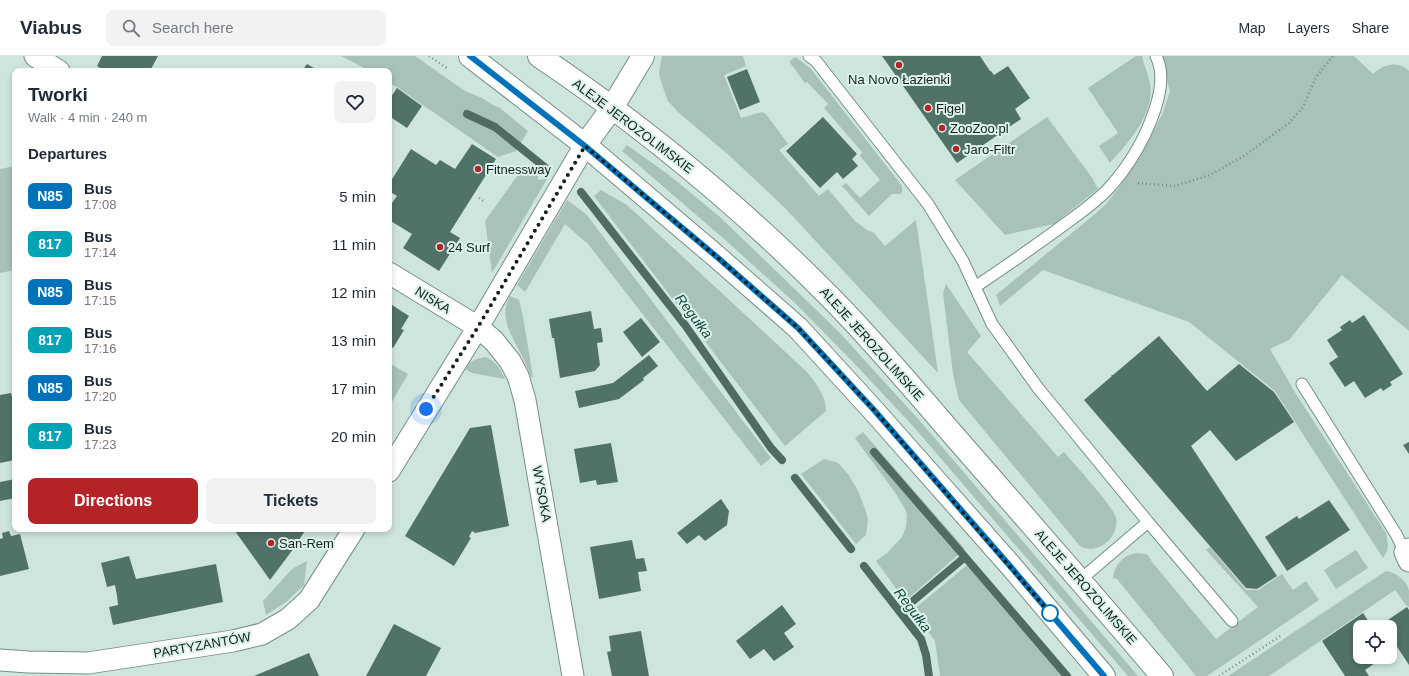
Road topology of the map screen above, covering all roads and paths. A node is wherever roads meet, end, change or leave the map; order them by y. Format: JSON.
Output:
{"nodes":[{"id":1,"x":35,"y":56,"type":"edge"},
{"id":2,"x":470,"y":56,"type":"edge"},
{"id":3,"x":539,"y":56,"type":"edge"},
{"id":4,"x":643,"y":56,"type":"edge"},
{"id":5,"x":808,"y":56,"type":"edge"},
{"id":6,"x":1156,"y":56,"type":"edge"},
{"id":7,"x":1333,"y":56,"type":"edge"},
{"id":8,"x":54,"y":68,"type":"edge"},
{"id":9,"x":612,"y":108,"type":"junction"},
{"id":10,"x":585,"y":146,"type":"junction"},
{"id":11,"x":1119,"y":176,"type":"junction"},
{"id":12,"x":479,"y":198,"type":"dead end"},
{"id":13,"x":485,"y":202,"type":"dead end"},
{"id":14,"x":392,"y":274,"type":"edge"},
{"id":15,"x":975,"y":287,"type":"junction"},
{"id":16,"x":478,"y":327,"type":"junction"},
{"id":17,"x":1302,"y":384,"type":"dead end"},
{"id":18,"x":392,"y":466,"type":"edge"},
{"id":19,"x":1148,"y":522,"type":"junction"},
{"id":20,"x":352,"y":532,"type":"edge"},
{"id":21,"x":1408,"y":554,"type":"edge"},
{"id":22,"x":1080,"y":580,"type":"junction"},
{"id":23,"x":1232,"y":621,"type":"dead end"},
{"id":24,"x":1282,"y":635,"type":"dead end"},
{"id":25,"x":0,"y":660,"type":"edge"},
{"id":26,"x":573,"y":676,"type":"edge"},
{"id":27,"x":1104,"y":676,"type":"edge"},
{"id":28,"x":1162,"y":676,"type":"edge"},
{"id":29,"x":1219,"y":676,"type":"edge"}],
"edges":[{"from":1,"to":8,"type":"street"},
{"from":2,"to":10,"type":"main road"},
{"from":3,"to":9,"type":"main road","name":"ALEJE JEROZOLIMSKIE"},
{"from":4,"to":9,"type":"main road"},
{"from":5,"to":15,"type":"lane"},
{"from":6,"to":11,"type":"lane"},
{"from":7,"to":11,"type":"path"},
{"from":9,"to":10,"type":"main road"},
{"from":9,"to":22,"type":"main road","name":"ALEJE JEROZOLIMSKIE"},
{"from":10,"to":16,"type":"street"},
{"from":10,"to":27,"type":"main road"},
{"from":11,"to":15,"type":"lane"},
{"from":12,"to":13,"type":"path"},
{"from":14,"to":16,"type":"street","name":"NISKA"},
{"from":15,"to":19,"type":"lane"},
{"from":16,"to":18,"type":"street"},
{"from":16,"to":26,"type":"street","name":"WYSOKA"},
{"from":17,"to":21,"type":"lane"},
{"from":19,"to":22,"type":"lane"},
{"from":19,"to":23,"type":"lane"},
{"from":20,"to":25,"type":"street","name":"PARTYZANTÓW"},
{"from":22,"to":28,"type":"main road","name":"ALEJE JEROZOLIMSKIE"},
{"from":24,"to":29,"type":"path"}]}
